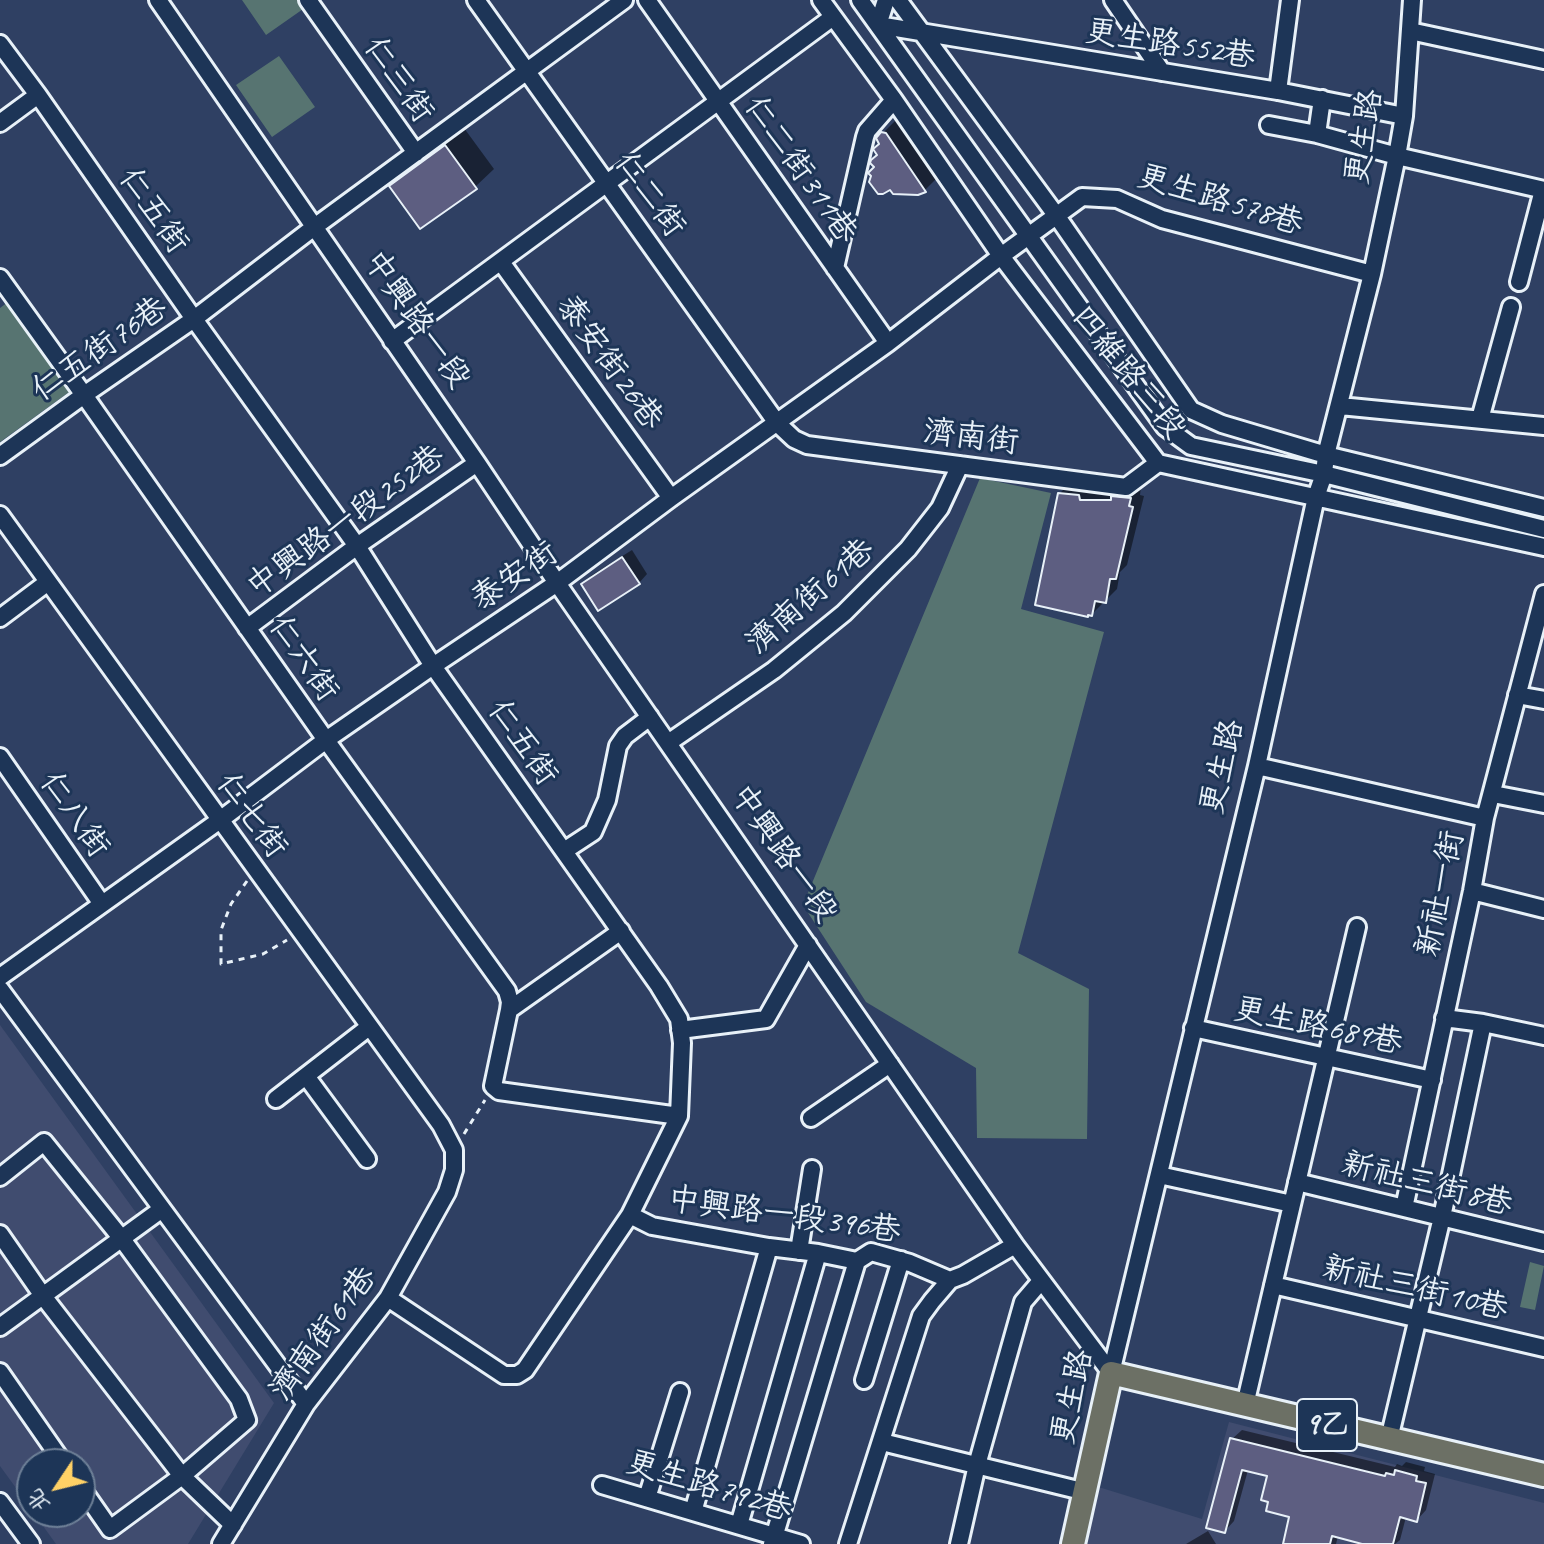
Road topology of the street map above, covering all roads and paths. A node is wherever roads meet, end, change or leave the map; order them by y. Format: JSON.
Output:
{"nodes":[{"id":1,"x":158,"y":0,"type":"edge"},
{"id":2,"x":308,"y":0,"type":"edge"},
{"id":3,"x":476,"y":0,"type":"edge"},
{"id":4,"x":624,"y":0,"type":"edge"},
{"id":5,"x":647,"y":0,"type":"edge"},
{"id":6,"x":821,"y":0,"type":"edge"},
{"id":7,"x":860,"y":0,"type":"edge"},
{"id":8,"x":886,"y":0,"type":"edge"},
{"id":9,"x":898,"y":0,"type":"edge"},
{"id":10,"x":1113,"y":0,"type":"edge"},
{"id":11,"x":1290,"y":0,"type":"edge"},
{"id":12,"x":1412,"y":0,"type":"edge"},
{"id":13,"x":833,"y":17,"type":"junction"},
{"id":14,"x":878,"y":25,"type":"junction"},
{"id":15,"x":1410,"y":31,"type":"junction"},
{"id":16,"x":922,"y":32,"type":"junction"},
{"id":17,"x":0,"y":44,"type":"edge"},
{"id":18,"x":1544,"y":60,"type":"edge"},
{"id":19,"x":527,"y":71,"type":"junction"},
{"id":20,"x":1162,"y":72,"type":"junction"},
{"id":21,"x":1278,"y":91,"type":"junction"},
{"id":22,"x":38,"y":95,"type":"junction"},
{"id":23,"x":1322,"y":99,"type":"junction"},
{"id":24,"x":894,"y":100,"type":"junction"},
{"id":25,"x":719,"y":103,"type":"junction"},
{"id":26,"x":1404,"y":116,"type":"junction"},
{"id":27,"x":0,"y":123,"type":"edge"},
{"id":28,"x":1269,"y":125,"type":"dead end"},
{"id":29,"x":1317,"y":134,"type":"junction"},
{"id":30,"x":416,"y":153,"type":"junction"},
{"id":31,"x":1397,"y":156,"type":"junction"},
{"id":32,"x":607,"y":184,"type":"junction"},
{"id":33,"x":1543,"y":190,"type":"edge"},
{"id":34,"x":1056,"y":215,"type":"junction"},
{"id":35,"x":313,"y":228,"type":"junction"},
{"id":36,"x":1028,"y":237,"type":"junction"},
{"id":37,"x":1001,"y":256,"type":"junction"},
{"id":38,"x":501,"y":262,"type":"junction"},
{"id":39,"x":835,"y":268,"type":"junction"},
{"id":40,"x":1372,"y":274,"type":"junction"},
{"id":41,"x":0,"y":278,"type":"edge"},
{"id":42,"x":1519,"y":282,"type":"dead end"},
{"id":43,"x":1511,"y":307,"type":"dead end"},
{"id":44,"x":194,"y":319,"type":"junction"},
{"id":45,"x":392,"y":341,"type":"junction"},
{"id":46,"x":888,"y":343,"type":"junction"},
{"id":47,"x":84,"y":395,"type":"junction"},
{"id":48,"x":1340,"y":406,"type":"junction"},
{"id":49,"x":1480,"y":419,"type":"junction"},
{"id":50,"x":777,"y":423,"type":"junction"},
{"id":51,"x":1544,"y":426,"type":"edge"},
{"id":52,"x":1326,"y":455,"type":"junction"},
{"id":53,"x":0,"y":456,"type":"edge"},
{"id":54,"x":477,"y":463,"type":"junction"},
{"id":55,"x":1158,"y":463,"type":"junction"},
{"id":56,"x":960,"y":465,"type":"junction"},
{"id":57,"x":1324,"y":474,"type":"junction"},
{"id":58,"x":1316,"y":497,"type":"junction"},
{"id":59,"x":671,"y":498,"type":"junction"},
{"id":60,"x":1544,"y":508,"type":"edge"},
{"id":61,"x":0,"y":515,"type":"edge"},
{"id":62,"x":1544,"y":529,"type":"edge"},
{"id":63,"x":357,"y":546,"type":"junction"},
{"id":64,"x":1544,"y":547,"type":"edge"},
{"id":65,"x":48,"y":582,"type":"junction"},
{"id":66,"x":557,"y":583,"type":"junction"},
{"id":67,"x":1544,"y":594,"type":"edge"},
{"id":68,"x":0,"y":618,"type":"edge"},
{"id":69,"x":247,"y":628,"type":"junction"},
{"id":70,"x":433,"y":666,"type":"junction"},
{"id":71,"x":1517,"y":695,"type":"junction"},
{"id":72,"x":1544,"y":700,"type":"edge"},
{"id":73,"x":650,"y":717,"type":"junction"},
{"id":74,"x":326,"y":740,"type":"junction"},
{"id":75,"x":668,"y":743,"type":"junction"},
{"id":76,"x":0,"y":757,"type":"edge"},
{"id":77,"x":1257,"y":766,"type":"junction"},
{"id":78,"x":1493,"y":794,"type":"junction"},
{"id":79,"x":1544,"y":804,"type":"edge"},
{"id":80,"x":1485,"y":818,"type":"junction"},
{"id":81,"x":220,"y":820,"type":"junction"},
{"id":82,"x":564,"y":851,"type":"junction"},
{"id":83,"x":255,"y":869,"type":"junction"},
{"id":84,"x":1472,"y":891,"type":"junction"},
{"id":85,"x":102,"y":904,"type":"junction"},
{"id":86,"x":1544,"y":909,"type":"edge"},
{"id":87,"x":1357,"y":927,"type":"dead end"},
{"id":88,"x":621,"y":931,"type":"junction"},
{"id":89,"x":301,"y":933,"type":"junction"},
{"id":90,"x":808,"y":945,"type":"junction"},
{"id":91,"x":0,"y":977,"type":"edge"},
{"id":92,"x":0,"y":989,"type":"edge"},
{"id":93,"x":509,"y":1010,"type":"junction"},
{"id":94,"x":1444,"y":1018,"type":"junction"},
{"id":95,"x":1483,"y":1023,"type":"junction"},
{"id":96,"x":369,"y":1027,"type":"junction"},
{"id":97,"x":1193,"y":1028,"type":"junction"},
{"id":98,"x":680,"y":1030,"type":"junction"},
{"id":99,"x":1544,"y":1036,"type":"edge"},
{"id":100,"x":1326,"y":1057,"type":"junction"},
{"id":101,"x":890,"y":1064,"type":"junction"},
{"id":102,"x":306,"y":1076,"type":"junction"},
{"id":103,"x":1432,"y":1080,"type":"junction"},
{"id":104,"x":493,"y":1086,"type":"junction"},
{"id":105,"x":276,"y":1099,"type":"dead end"},
{"id":106,"x":679,"y":1116,"type":"junction"},
{"id":107,"x":811,"y":1118,"type":"dead end"},
{"id":108,"x":454,"y":1150,"type":"junction"},
{"id":109,"x":367,"y":1159,"type":"dead end"},
{"id":110,"x":812,"y":1169,"type":"dead end"},
{"id":111,"x":1159,"y":1175,"type":"junction"},
{"id":112,"x":0,"y":1177,"type":"edge"},
{"id":113,"x":1297,"y":1182,"type":"junction"},
{"id":114,"x":1292,"y":1204,"type":"junction"},
{"id":115,"x":1404,"y":1208,"type":"junction"},
{"id":116,"x":162,"y":1209,"type":"junction"},
{"id":117,"x":630,"y":1215,"type":"junction"},
{"id":118,"x":1442,"y":1217,"type":"junction"},
{"id":119,"x":0,"y":1234,"type":"edge"},
{"id":120,"x":122,"y":1239,"type":"junction"},
{"id":121,"x":1544,"y":1242,"type":"edge"},
{"id":122,"x":1015,"y":1245,"type":"junction"},
{"id":123,"x":769,"y":1247,"type":"junction"},
{"id":124,"x":799,"y":1251,"type":"junction"},
{"id":125,"x":818,"y":1253,"type":"junction"},
{"id":126,"x":901,"y":1260,"type":"junction"},
{"id":127,"x":857,"y":1261,"type":"junction"},
{"id":128,"x":950,"y":1280,"type":"junction"},
{"id":129,"x":1041,"y":1281,"type":"junction"},
{"id":130,"x":1273,"y":1285,"type":"junction"},
{"id":131,"x":43,"y":1296,"type":"junction"},
{"id":132,"x":388,"y":1298,"type":"junction"},
{"id":133,"x":1418,"y":1318,"type":"junction"},
{"id":134,"x":0,"y":1327,"type":"edge"},
{"id":135,"x":1544,"y":1348,"type":"edge"},
{"id":136,"x":0,"y":1372,"type":"edge"},
{"id":137,"x":1111,"y":1373,"type":"junction"},
{"id":138,"x":864,"y":1380,"type":"dead end"},
{"id":139,"x":680,"y":1392,"type":"dead end"},
{"id":140,"x":306,"y":1404,"type":"junction"},
{"id":141,"x":1245,"y":1405,"type":"junction"},
{"id":142,"x":1389,"y":1439,"type":"junction"},
{"id":143,"x":882,"y":1442,"type":"junction"},
{"id":144,"x":53,"y":1448,"type":"edge"},
{"id":145,"x":977,"y":1465,"type":"junction"},
{"id":146,"x":1544,"y":1475,"type":"edge"},
{"id":147,"x":182,"y":1476,"type":"junction"},
{"id":148,"x":602,"y":1485,"type":"dead end"},
{"id":149,"x":1086,"y":1492,"type":"junction"},
{"id":150,"x":647,"y":1498,"type":"junction"},
{"id":151,"x":0,"y":1502,"type":"edge"},
{"id":152,"x":96,"y":1509,"type":"edge"},
{"id":153,"x":693,"y":1512,"type":"junction"},
{"id":154,"x":233,"y":1525,"type":"junction"},
{"id":155,"x":739,"y":1525,"type":"junction"},
{"id":156,"x":773,"y":1540,"type":"edge"},
{"id":157,"x":31,"y":1544,"type":"edge"},
{"id":158,"x":221,"y":1544,"type":"edge"},
{"id":159,"x":801,"y":1544,"type":"edge"},
{"id":160,"x":848,"y":1544,"type":"edge"},
{"id":161,"x":959,"y":1544,"type":"edge"},
{"id":162,"x":1073,"y":1544,"type":"edge"}],
"edges":[{"from":1,"to":35,"type":"street","name":"中興路一段"},
{"from":2,"to":30,"type":"street","name":"仁三街"},
{"from":3,"to":19,"type":"street","name":"仁二街"},
{"from":4,"to":19,"type":"street","name":"仁五街76巷"},
{"from":5,"to":25,"type":"street"},
{"from":6,"to":13,"type":"street","name":"四維路三段"},
{"from":7,"to":14,"type":"street","name":"四維路三段"},
{"from":8,"to":14,"type":"street"},
{"from":9,"to":16,"type":"street","name":"四維路三段"},
{"from":10,"to":20,"type":"street"},
{"from":11,"to":21,"type":"street"},
{"from":12,"to":15,"type":"street","name":"更生路"},
{"from":13,"to":24,"type":"street","name":"四維路三段"},
{"from":13,"to":25,"type":"street"},
{"from":14,"to":16,"type":"street","name":"更生路552巷"},
{"from":14,"to":36,"type":"street","name":"四維路三段"},
{"from":15,"to":18,"type":"street"},
{"from":15,"to":26,"type":"street","name":"更生路"},
{"from":16,"to":20,"type":"street","name":"更生路552巷"},
{"from":16,"to":34,"type":"street","name":"四維路三段"},
{"from":17,"to":22,"type":"street","name":"仁五街"},
{"from":19,"to":30,"type":"street","name":"仁五街76巷"},
{"from":19,"to":32,"type":"street","name":"仁二街"},
{"from":20,"to":21,"type":"street","name":"更生路552巷"},
{"from":21,"to":23,"type":"street","name":"更生路552巷"},
{"from":22,"to":27,"type":"street"},
{"from":22,"to":44,"type":"street","name":"仁五街"},
{"from":23,"to":26,"type":"street","name":"更生路552巷"},
{"from":23,"to":29,"type":"street"},
{"from":24,"to":37,"type":"street","name":"四維路三段"},
{"from":24,"to":39,"type":"street"},
{"from":25,"to":32,"type":"street","name":"仁二街311巷"},
{"from":25,"to":39,"type":"street","name":"仁二街311巷"},
{"from":26,"to":31,"type":"street","name":"更生路"},
{"from":28,"to":29,"type":"street"},
{"from":29,"to":31,"type":"street"},
{"from":30,"to":35,"type":"street","name":"仁五街76巷"},
{"from":31,"to":33,"type":"street"},
{"from":31,"to":40,"type":"street","name":"更生路"},
{"from":32,"to":38,"type":"street","name":"仁二街311巷"},
{"from":32,"to":50,"type":"street","name":"仁二街"},
{"from":33,"to":42,"type":"street"},
{"from":34,"to":36,"type":"street","name":"泰安街"},
{"from":34,"to":40,"type":"street","name":"更生路578巷"},
{"from":34,"to":52,"type":"street","name":"四維路三段"},
{"from":35,"to":44,"type":"street","name":"仁五街76巷"},
{"from":35,"to":45,"type":"street","name":"中興路一段"},
{"from":36,"to":37,"type":"street","name":"泰安街"},
{"from":36,"to":57,"type":"street","name":"四維路三段"},
{"from":37,"to":46,"type":"street","name":"泰安街"},
{"from":37,"to":55,"type":"street","name":"四維路三段"},
{"from":38,"to":45,"type":"street","name":"仁二街311巷"},
{"from":38,"to":59,"type":"street","name":"泰安街26巷"},
{"from":39,"to":46,"type":"street","name":"仁二街311巷"},
{"from":40,"to":48,"type":"street","name":"更生路"},
{"from":41,"to":47,"type":"street","name":"仁六街"},
{"from":43,"to":49,"type":"street"},
{"from":44,"to":47,"type":"street","name":"仁五街76巷"},
{"from":44,"to":63,"type":"street","name":"仁五街"},
{"from":45,"to":54,"type":"street","name":"中興路一段"},
{"from":46,"to":50,"type":"street","name":"泰安街"},
{"from":47,"to":53,"type":"street","name":"仁五街76巷"},
{"from":47,"to":69,"type":"street","name":"仁六街"},
{"from":48,"to":49,"type":"street"},
{"from":48,"to":52,"type":"street","name":"更生路"},
{"from":49,"to":51,"type":"street"},
{"from":50,"to":56,"type":"street","name":"濟南街"},
{"from":50,"to":59,"type":"street","name":"泰安街"},
{"from":52,"to":57,"type":"street","name":"更生路"},
{"from":52,"to":60,"type":"street","name":"四維路三段"},
{"from":54,"to":63,"type":"street","name":"中興路一段252巷"},
{"from":54,"to":66,"type":"street","name":"中興路一段"},
{"from":55,"to":56,"type":"street","name":"濟南街"},
{"from":55,"to":58,"type":"street","name":"四維路三段"},
{"from":56,"to":75,"type":"street","name":"濟南街61巷"},
{"from":57,"to":58,"type":"street","name":"更生路"},
{"from":57,"to":62,"type":"street","name":"四維路三段"},
{"from":58,"to":64,"type":"street","name":"四維路三段"},
{"from":58,"to":77,"type":"street","name":"更生路"},
{"from":59,"to":66,"type":"street","name":"泰安街"},
{"from":61,"to":65,"type":"street","name":"仁七街"},
{"from":63,"to":69,"type":"street","name":"中興路一段252巷"},
{"from":63,"to":70,"type":"street","name":"仁五街"},
{"from":65,"to":68,"type":"street"},
{"from":65,"to":81,"type":"street","name":"仁七街"},
{"from":66,"to":70,"type":"street","name":"泰安街"},
{"from":66,"to":73,"type":"street","name":"中興路一段"},
{"from":67,"to":71,"type":"street","name":"新社一街"},
{"from":69,"to":74,"type":"street","name":"仁六街"},
{"from":70,"to":74,"type":"street","name":"泰安街"},
{"from":70,"to":82,"type":"street","name":"仁五街"},
{"from":71,"to":72,"type":"street"},
{"from":71,"to":78,"type":"street","name":"新社一街"},
{"from":73,"to":75,"type":"street","name":"中興路一段"},
{"from":73,"to":82,"type":"street"},
{"from":74,"to":81,"type":"street","name":"泰安街"},
{"from":74,"to":93,"type":"street","name":"仁六街"},
{"from":75,"to":90,"type":"street","name":"中興路一段"},
{"from":76,"to":85,"type":"street","name":"仁八街"},
{"from":77,"to":80,"type":"street"},
{"from":77,"to":97,"type":"street","name":"更生路"},
{"from":78,"to":79,"type":"street"},
{"from":78,"to":80,"type":"street","name":"新社一街"},
{"from":80,"to":84,"type":"street","name":"新社一街"},
{"from":81,"to":83,"type":"street","name":"仁七街"},
{"from":81,"to":85,"type":"street","name":"泰安街"},
{"from":82,"to":88,"type":"street","name":"仁五街"},
{"from":83,"to":89,"type":"street","name":"仁七街"},
{"from":83,"to":89,"type":"path"},
{"from":84,"to":86,"type":"street"},
{"from":84,"to":94,"type":"street","name":"新社一街"},
{"from":85,"to":91,"type":"street","name":"泰安街"},
{"from":87,"to":100,"type":"street"},
{"from":88,"to":93,"type":"street"},
{"from":88,"to":98,"type":"street","name":"仁五街"},
{"from":89,"to":96,"type":"street","name":"仁七街"},
{"from":90,"to":98,"type":"street"},
{"from":90,"to":101,"type":"street","name":"中興路一段"},
{"from":92,"to":116,"type":"street"},
{"from":93,"to":104,"type":"street"},
{"from":94,"to":95,"type":"street"},
{"from":94,"to":103,"type":"street","name":"新社一街"},
{"from":95,"to":99,"type":"street"},
{"from":95,"to":118,"type":"street"},
{"from":96,"to":102,"type":"street"},
{"from":96,"to":108,"type":"street","name":"仁七街"},
{"from":97,"to":100,"type":"street","name":"更生路689巷"},
{"from":97,"to":111,"type":"street","name":"更生路"},
{"from":98,"to":106,"type":"street","name":"仁五街"},
{"from":100,"to":103,"type":"street","name":"更生路689巷"},
{"from":100,"to":113,"type":"street"},
{"from":101,"to":107,"type":"street"},
{"from":101,"to":122,"type":"street","name":"中興路一段"},
{"from":102,"to":105,"type":"street"},
{"from":102,"to":109,"type":"street"},
{"from":103,"to":115,"type":"street","name":"新社一街"},
{"from":104,"to":106,"type":"street"},
{"from":104,"to":108,"type":"path"},
{"from":106,"to":117,"type":"street","name":"仁五街"},
{"from":108,"to":132,"type":"street","name":"濟南街61巷"},
{"from":110,"to":124,"type":"street"},
{"from":111,"to":114,"type":"street"},
{"from":111,"to":137,"type":"street","name":"更生路"},
{"from":112,"to":120,"type":"street"},
{"from":113,"to":114,"type":"street"},
{"from":113,"to":115,"type":"street","name":"新社三街8巷"},
{"from":114,"to":130,"type":"street"},
{"from":115,"to":118,"type":"street","name":"新社三街8巷"},
{"from":116,"to":120,"type":"street"},
{"from":116,"to":140,"type":"street"},
{"from":117,"to":123,"type":"street","name":"中興路一段396巷"},
{"from":117,"to":132,"type":"street","name":"仁五街"},
{"from":118,"to":121,"type":"street","name":"新社三街8巷"},
{"from":118,"to":133,"type":"street"},
{"from":119,"to":131,"type":"street"},
{"from":120,"to":131,"type":"street"},
{"from":120,"to":147,"type":"street"},
{"from":122,"to":128,"type":"street"},
{"from":122,"to":129,"type":"street","name":"中興路一段"},
{"from":123,"to":124,"type":"street","name":"中興路一段396巷"},
{"from":123,"to":153,"type":"street"},
{"from":124,"to":125,"type":"street","name":"中興路一段396巷"},
{"from":125,"to":127,"type":"street","name":"中興路一段396巷"},
{"from":125,"to":155,"type":"street"},
{"from":126,"to":127,"type":"street","name":"中興路一段396巷"},
{"from":126,"to":128,"type":"street","name":"中興路一段396巷"},
{"from":126,"to":138,"type":"street"},
{"from":127,"to":156,"type":"street"},
{"from":128,"to":143,"type":"street"},
{"from":129,"to":137,"type":"street","name":"中興路一段"},
{"from":129,"to":145,"type":"street"},
{"from":130,"to":133,"type":"street","name":"新社三街10巷"},
{"from":130,"to":141,"type":"street"},
{"from":131,"to":134,"type":"street"},
{"from":131,"to":147,"type":"street"},
{"from":132,"to":140,"type":"street","name":"濟南街61巷"},
{"from":133,"to":135,"type":"street","name":"新社三街10巷"},
{"from":133,"to":142,"type":"street"},
{"from":136,"to":144,"type":"street"},
{"from":137,"to":141,"type":"main road","number":"9乙"},
{"from":137,"to":149,"type":"main road","name":"更生路"},
{"from":139,"to":150,"type":"street"},
{"from":140,"to":154,"type":"street","name":"濟南街61巷"},
{"from":141,"to":142,"type":"main road","number":"9乙"},
{"from":142,"to":146,"type":"main road","number":"9乙"},
{"from":143,"to":145,"type":"street"},
{"from":143,"to":160,"type":"street"},
{"from":145,"to":149,"type":"street"},
{"from":145,"to":161,"type":"street"},
{"from":147,"to":152,"type":"street"},
{"from":147,"to":154,"type":"street"},
{"from":148,"to":150,"type":"street","name":"更生路792巷"},
{"from":149,"to":162,"type":"main road","name":"更生路"},
{"from":150,"to":153,"type":"street","name":"更生路792巷"},
{"from":151,"to":157,"type":"street"},
{"from":153,"to":155,"type":"street","name":"更生路792巷"},
{"from":154,"to":158,"type":"street","name":"濟南街61巷"},
{"from":155,"to":156,"type":"street","name":"更生路792巷"},
{"from":156,"to":159,"type":"street","name":"更生路792巷"}]}
